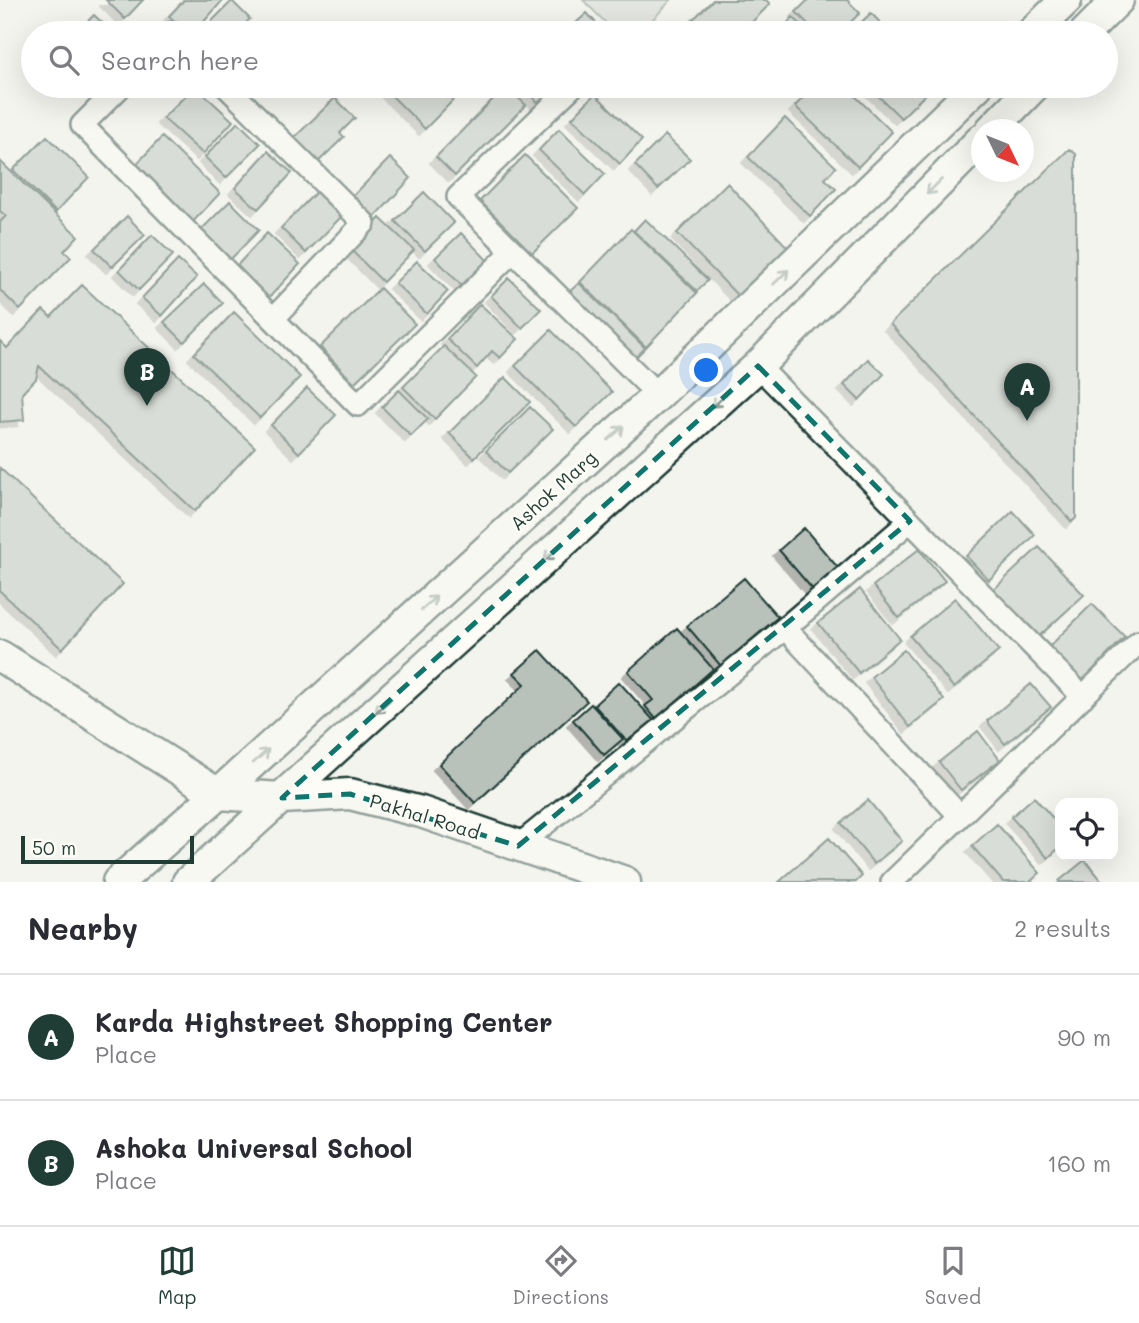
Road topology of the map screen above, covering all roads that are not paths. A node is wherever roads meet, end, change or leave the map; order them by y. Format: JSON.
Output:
{"nodes":[{"id":1,"x":1066,"y":0,"type":"edge"},
{"id":2,"x":1118,"y":0,"type":"edge"},
{"id":3,"x":1044,"y":21,"type":"edge"},
{"id":4,"x":1098,"y":21,"type":"edge"},
{"id":5,"x":109,"y":98,"type":"edge"},
{"id":6,"x":238,"y":98,"type":"edge"},
{"id":7,"x":561,"y":98,"type":"edge"},
{"id":8,"x":966,"y":98,"type":"edge"},
{"id":9,"x":1022,"y":98,"type":"edge"},
{"id":10,"x":1002,"y":119,"type":"edge"},
{"id":11,"x":971,"y":150,"type":"edge"},
{"id":12,"x":512,"y":251,"type":"junction"},
{"id":13,"x":274,"y":318,"type":"junction"},
{"id":14,"x":758,"y":366,"type":"junction"},
{"id":15,"x":658,"y":395,"type":"junction"},
{"id":16,"x":910,"y":521,"type":"junction"},
{"id":17,"x":785,"y":628,"type":"junction"},
{"id":18,"x":1139,"y":642,"type":"edge"},
{"id":19,"x":0,"y":656,"type":"edge"},
{"id":20,"x":1083,"y":697,"type":"junction"},
{"id":21,"x":218,"y":794,"type":"junction"},
{"id":22,"x":282,"y":797,"type":"junction"},
{"id":23,"x":960,"y":816,"type":"junction"},
{"id":24,"x":518,"y":846,"type":"junction"},
{"id":25,"x":118,"y":882,"type":"edge"},
{"id":26,"x":188,"y":882,"type":"edge"},
{"id":27,"x":625,"y":882,"type":"edge"},
{"id":28,"x":892,"y":882,"type":"edge"}],
"edges":[{"from":1,"to":3,"type":"street"},
{"from":2,"to":4,"type":"street"},
{"from":5,"to":13,"type":"street"},
{"from":6,"to":13,"type":"street"},
{"from":7,"to":12,"type":"street"},
{"from":15,"to":8,"type":"street","name":"Ashok Marg","one_way":true},
{"from":9,"to":10,"type":"street"},
{"from":11,"to":14,"type":"street","one_way":true},
{"from":12,"to":13,"type":"street"},
{"from":12,"to":15,"type":"street"},
{"from":14,"to":16,"type":"street"},
{"from":14,"to":22,"type":"street","one_way":true},
{"from":21,"to":15,"type":"street","name":"Ashok Marg","one_way":true},
{"from":16,"to":17,"type":"street"},
{"from":16,"to":20,"type":"street"},
{"from":17,"to":23,"type":"street"},
{"from":17,"to":24,"type":"street"},
{"from":18,"to":20,"type":"street"},
{"from":19,"to":21,"type":"street"},
{"from":20,"to":23,"type":"street"},
{"from":21,"to":22,"type":"street","name":"Pakhal Road"},
{"from":21,"to":25,"type":"street","name":"Ashok Marg"},
{"from":22,"to":24,"type":"street","name":"Pakhal Road"},
{"from":22,"to":26,"type":"street"},
{"from":23,"to":28,"type":"street"},
{"from":24,"to":27,"type":"street","name":"Pakhal Road"}]}
